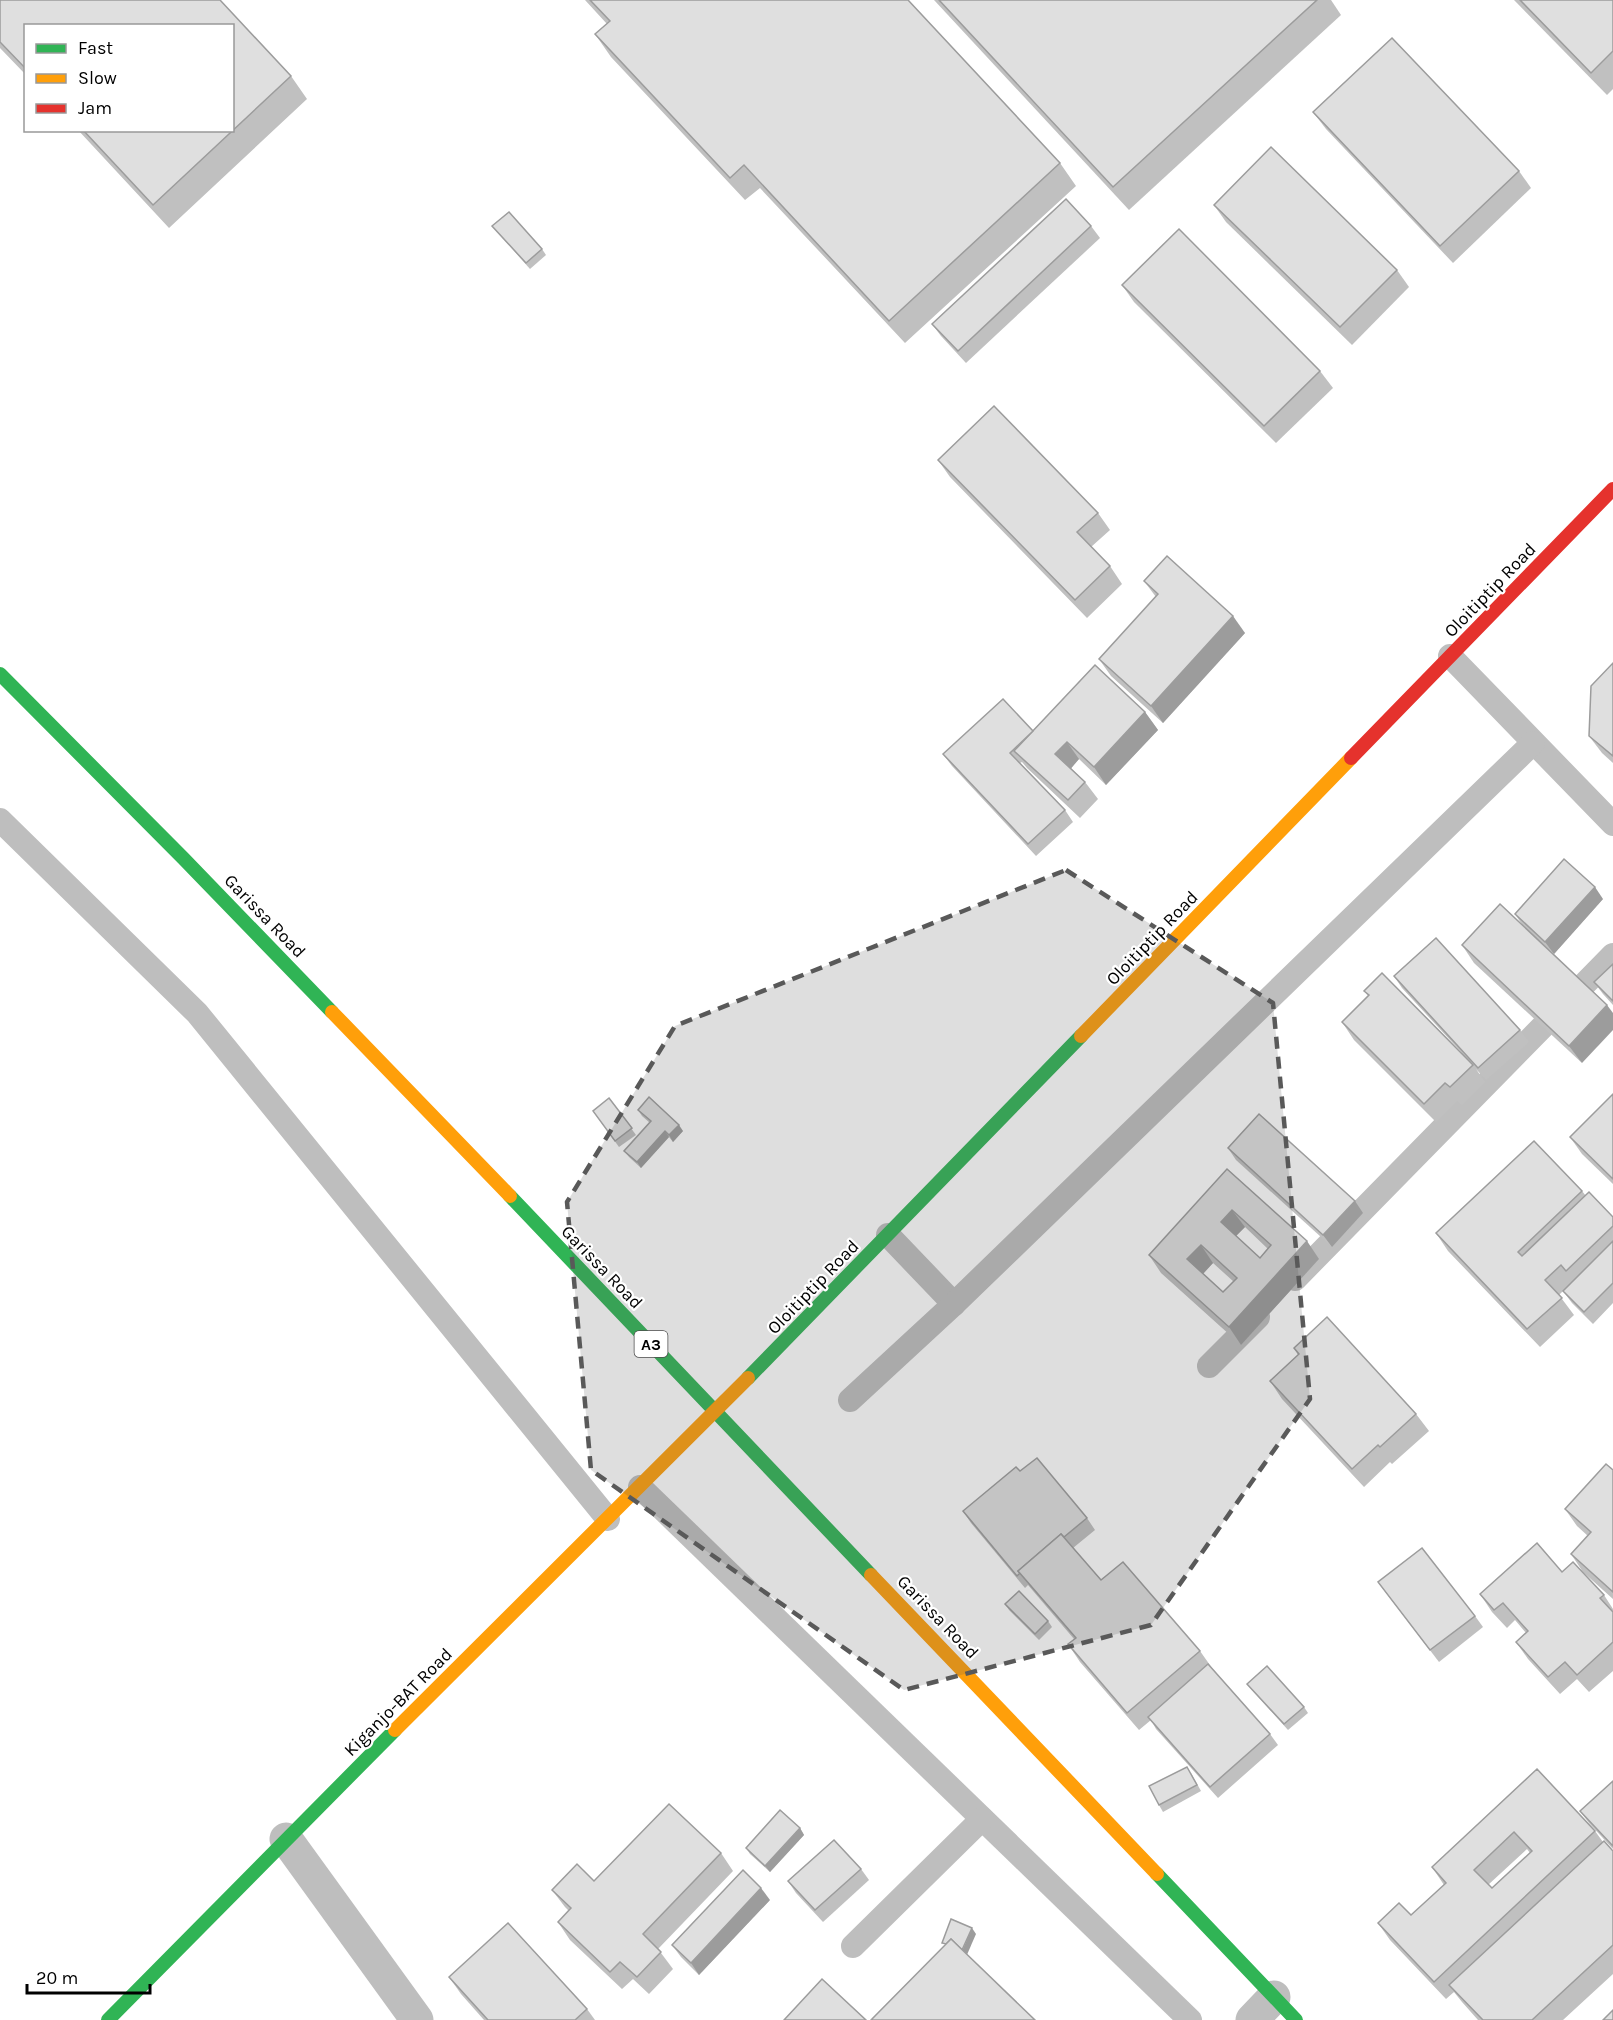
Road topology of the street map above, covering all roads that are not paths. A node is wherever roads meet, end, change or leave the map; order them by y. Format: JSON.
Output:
{"nodes":[{"id":1,"x":1613,"y":489,"type":"edge"},
{"id":2,"x":1450,"y":657,"type":"junction"},
{"id":3,"x":0,"y":674,"type":"edge"},
{"id":4,"x":1533,"y":743,"type":"junction"},
{"id":5,"x":0,"y":820,"type":"edge"},
{"id":6,"x":1613,"y":824,"type":"edge"},
{"id":7,"x":1613,"y":955,"type":"edge"},
{"id":8,"x":888,"y":1235,"type":"junction"},
{"id":9,"x":954,"y":1304,"type":"junction"},
{"id":10,"x":1209,"y":1366,"type":"dead end"},
{"id":11,"x":850,"y":1400,"type":"dead end"},
{"id":12,"x":716,"y":1412,"type":"junction"},
{"id":13,"x":640,"y":1487,"type":"junction"},
{"id":14,"x":608,"y":1519,"type":"junction"},
{"id":15,"x":982,"y":1819,"type":"junction"},
{"id":16,"x":286,"y":1839,"type":"junction"},
{"id":17,"x":853,"y":1946,"type":"dead end"},
{"id":18,"x":1263,"y":2008,"type":"edge"},
{"id":19,"x":108,"y":2020,"type":"edge"},
{"id":20,"x":417,"y":2020,"type":"edge"},
{"id":21,"x":1190,"y":2020,"type":"edge"},
{"id":22,"x":1296,"y":2020,"type":"edge"}],
"edges":[{"from":1,"to":2,"type":"main road","name":"Oloitiptip Road"},
{"from":2,"to":4,"type":"lane"},
{"from":2,"to":8,"type":"main road","name":"Oloitiptip Road"},
{"from":3,"to":12,"type":"main road","name":"Garissa Road","number":"A3"},
{"from":4,"to":6,"type":"lane"},
{"from":4,"to":9,"type":"lane"},
{"from":5,"to":14,"type":"lane"},
{"from":7,"to":10,"type":"lane"},
{"from":8,"to":9,"type":"lane"},
{"from":8,"to":12,"type":"main road","name":"Oloitiptip Road"},
{"from":9,"to":11,"type":"lane"},
{"from":12,"to":13,"type":"main road","name":"Kiganjo-BAT Road"},
{"from":12,"to":18,"type":"main road","name":"Garissa Road","number":"A3"},
{"from":13,"to":14,"type":"main road","name":"Kiganjo-BAT Road"},
{"from":13,"to":15,"type":"lane"},
{"from":14,"to":16,"type":"main road","name":"Kiganjo-BAT Road"},
{"from":15,"to":17,"type":"lane"},
{"from":15,"to":21,"type":"lane"},
{"from":16,"to":19,"type":"main road","name":"Kiganjo-BAT Road"},
{"from":16,"to":20,"type":"street"},
{"from":18,"to":22,"type":"main road","name":"Garissa Road","number":"A3"}]}
